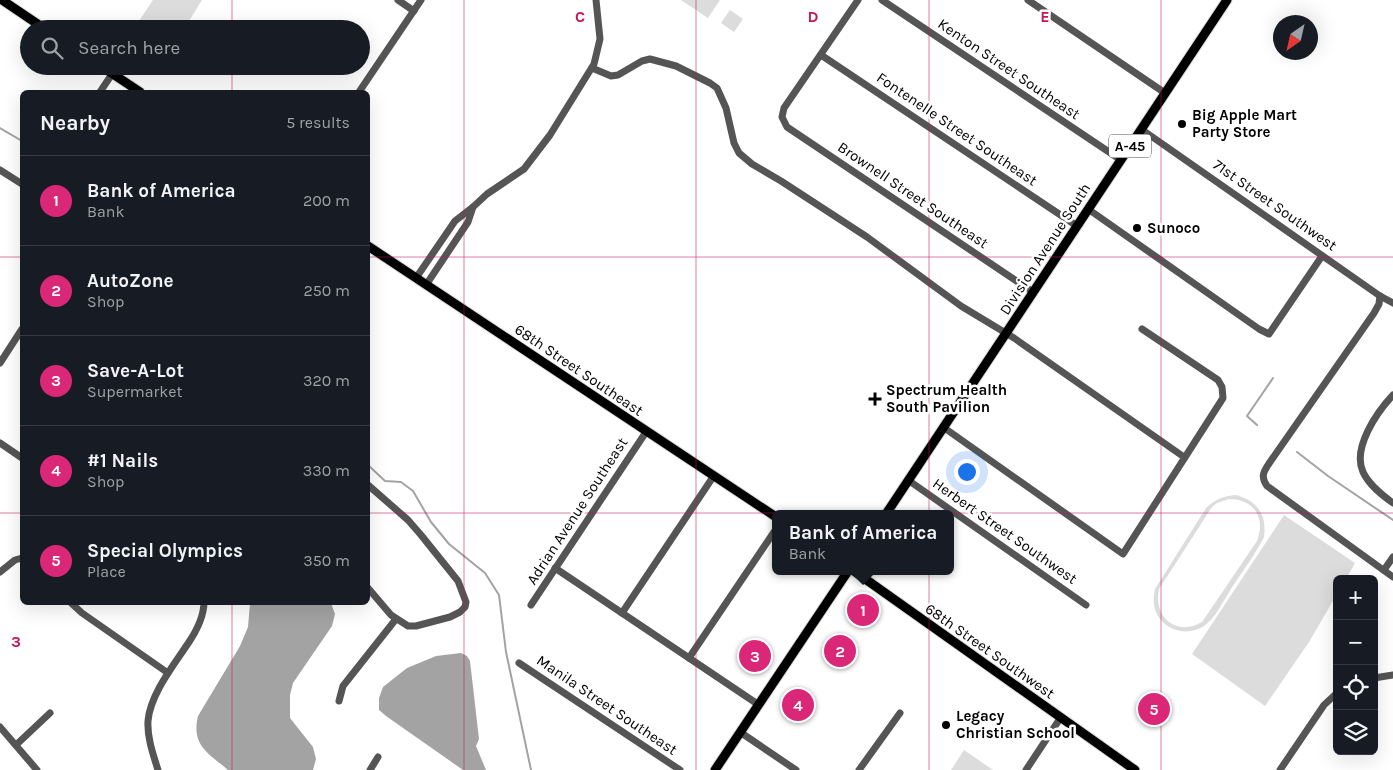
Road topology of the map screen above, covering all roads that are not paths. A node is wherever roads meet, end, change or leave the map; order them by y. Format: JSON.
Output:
{"nodes":[{"id":1,"x":2,"y":0,"type":"edge"},
{"id":2,"x":398,"y":0,"type":"edge"},
{"id":3,"x":421,"y":0,"type":"edge"},
{"id":4,"x":596,"y":0,"type":"edge"},
{"id":5,"x":858,"y":0,"type":"edge"},
{"id":6,"x":882,"y":0,"type":"edge"},
{"id":7,"x":1028,"y":0,"type":"edge"},
{"id":8,"x":1227,"y":0,"type":"edge"},
{"id":9,"x":414,"y":11,"type":"junction"},
{"id":10,"x":32,"y":20,"type":"edge"},
{"id":11,"x":821,"y":55,"type":"junction"},
{"id":12,"x":592,"y":68,"type":"junction"},
{"id":13,"x":111,"y":75,"type":"edge"},
{"id":14,"x":114,"y":75,"type":"edge"},
{"id":15,"x":101,"y":90,"type":"edge"},
{"id":16,"x":137,"y":90,"type":"edge"},
{"id":17,"x":360,"y":90,"type":"edge"},
{"id":18,"x":1165,"y":93,"type":"junction"},
{"id":19,"x":1141,"y":129,"type":"junction"},
{"id":20,"x":1121,"y":160,"type":"junction"},
{"id":21,"x":0,"y":170,"type":"edge"},
{"id":22,"x":20,"y":183,"type":"edge"},
{"id":23,"x":473,"y":208,"type":"junction"},
{"id":24,"x":1088,"y":209,"type":"junction"},
{"id":25,"x":1076,"y":226,"type":"junction"},
{"id":26,"x":370,"y":247,"type":"edge"},
{"id":27,"x":1322,"y":256,"type":"junction"},
{"id":28,"x":416,"y":278,"type":"junction"},
{"id":29,"x":426,"y":285,"type":"junction"},
{"id":30,"x":1033,"y":292,"type":"junction"},
{"id":31,"x":1380,"y":296,"type":"junction"},
{"id":32,"x":1393,"y":303,"type":"edge"},
{"id":33,"x":1142,"y":329,"type":"dead end"},
{"id":34,"x":20,"y":332,"type":"edge"},
{"id":35,"x":1006,"y":334,"type":"junction"},
{"id":36,"x":0,"y":363,"type":"edge"},
{"id":37,"x":1393,"y":395,"type":"edge"},
{"id":38,"x":943,"y":427,"type":"junction"},
{"id":39,"x":646,"y":432,"type":"junction"},
{"id":40,"x":0,"y":443,"type":"edge"},
{"id":41,"x":1184,"y":456,"type":"junction"},
{"id":42,"x":20,"y":457,"type":"edge"},
{"id":43,"x":714,"y":477,"type":"junction"},
{"id":44,"x":908,"y":480,"type":"junction"},
{"id":45,"x":370,"y":487,"type":"edge"},
{"id":46,"x":1393,"y":503,"type":"edge"},
{"id":47,"x":889,"y":510,"type":"edge"},
{"id":48,"x":951,"y":510,"type":"edge"},
{"id":49,"x":954,"y":512,"type":"edge"},
{"id":50,"x":772,"y":515,"type":"edge"},
{"id":51,"x":772,"y":535,"type":"edge"},
{"id":52,"x":1393,"y":557,"type":"edge"},
{"id":53,"x":20,"y":559,"type":"edge"},
{"id":54,"x":555,"y":568,"type":"junction"},
{"id":55,"x":1384,"y":570,"type":"junction"},
{"id":56,"x":0,"y":572,"type":"edge"},
{"id":57,"x":845,"y":575,"type":"edge"},
{"id":58,"x":860,"y":575,"type":"edge"},
{"id":59,"x":1393,"y":577,"type":"edge"},
{"id":60,"x":370,"y":590,"type":"edge"},
{"id":61,"x":73,"y":605,"type":"edge"},
{"id":62,"x":204,"y":605,"type":"edge"},
{"id":63,"x":531,"y":605,"type":"dead end"},
{"id":64,"x":1086,"y":605,"type":"dead end"},
{"id":65,"x":622,"y":613,"type":"junction"},
{"id":66,"x":396,"y":620,"type":"junction"},
{"id":67,"x":689,"y":658,"type":"junction"},
{"id":68,"x":519,"y":663,"type":"dead end"},
{"id":69,"x":168,"y":673,"type":"junction"},
{"id":70,"x":1393,"y":675,"type":"edge"},
{"id":71,"x":1378,"y":677,"type":"edge"},
{"id":72,"x":1333,"y":697,"type":"edge"},
{"id":73,"x":339,"y":701,"type":"dead end"},
{"id":74,"x":759,"y":705,"type":"junction"},
{"id":75,"x":50,"y":713,"type":"dead end"},
{"id":76,"x":900,"y":713,"type":"dead end"},
{"id":77,"x":1061,"y":717,"type":"junction"},
{"id":78,"x":0,"y":727,"type":"edge"},
{"id":79,"x":740,"y":732,"type":"junction"},
{"id":80,"x":16,"y":745,"type":"junction"},
{"id":81,"x":378,"y":757,"type":"dead end"},
{"id":82,"x":37,"y":770,"type":"edge"},
{"id":83,"x":158,"y":770,"type":"edge"},
{"id":84,"x":370,"y":770,"type":"edge"},
{"id":85,"x":680,"y":770,"type":"edge"},
{"id":86,"x":715,"y":770,"type":"edge"},
{"id":87,"x":796,"y":770,"type":"edge"},
{"id":88,"x":859,"y":770,"type":"edge"},
{"id":89,"x":1026,"y":770,"type":"edge"},
{"id":90,"x":1135,"y":770,"type":"edge"},
{"id":91,"x":1280,"y":770,"type":"edge"}],
"edges":[{"from":1,"to":10,"type":"main road"},
{"from":2,"to":9,"type":"street"},
{"from":3,"to":9,"type":"street"},
{"from":4,"to":12,"type":"street"},
{"from":5,"to":11,"type":"street"},
{"from":6,"to":20,"type":"street","name":"Kenton Street Southeast"},
{"from":7,"to":18,"type":"street"},
{"from":8,"to":18,"type":"main road","name":"Division Avenue South","number":"A-45"},
{"from":9,"to":17,"type":"street"},
{"from":11,"to":25,"type":"street","name":"Fontenelle Street Southeast"},
{"from":11,"to":30,"type":"street","name":"Brownell Street Southeast"},
{"from":12,"to":23,"type":"street"},
{"from":12,"to":35,"type":"street"},
{"from":13,"to":15,"type":"street"},
{"from":14,"to":16,"type":"main road"},
{"from":18,"to":19,"type":"main road","name":"Division Avenue South","number":"A-45"},
{"from":19,"to":20,"type":"main road","name":"Division Avenue South","number":"A-45"},
{"from":19,"to":27,"type":"street","name":"71st Street Southwest"},
{"from":20,"to":24,"type":"main road","name":"Division Avenue South","number":"A-45"},
{"from":21,"to":22,"type":"street"},
{"from":23,"to":28,"type":"street"},
{"from":23,"to":29,"type":"street"},
{"from":24,"to":25,"type":"main road","name":"Division Avenue South","number":"A-45"},
{"from":24,"to":27,"type":"street"},
{"from":25,"to":30,"type":"main road","name":"Division Avenue South","number":"A-45"},
{"from":26,"to":28,"type":"main road","name":"68th Street Southeast"},
{"from":27,"to":31,"type":"street","name":"71st Street Southwest"},
{"from":28,"to":29,"type":"main road","name":"68th Street Southeast"},
{"from":29,"to":39,"type":"main road","name":"68th Street Southeast"},
{"from":30,"to":35,"type":"main road","name":"Division Avenue South","number":"A-45"},
{"from":31,"to":32,"type":"street","name":"71st Street Southwest"},
{"from":31,"to":55,"type":"street"},
{"from":33,"to":41,"type":"street"},
{"from":34,"to":36,"type":"street"},
{"from":35,"to":38,"type":"main road","name":"Division Avenue South","number":"A-45"},
{"from":35,"to":41,"type":"street"},
{"from":37,"to":46,"type":"street"},
{"from":38,"to":41,"type":"street"},
{"from":38,"to":44,"type":"main road","name":"Division Avenue South","number":"A-45"},
{"from":39,"to":43,"type":"main road","name":"68th Street Southeast"},
{"from":39,"to":54,"type":"street","name":"Adrian Avenue Southeast"},
{"from":40,"to":42,"type":"street"},
{"from":43,"to":50,"type":"main road","name":"68th Street Southeast"},
{"from":43,"to":65,"type":"street"},
{"from":44,"to":47,"type":"main road","name":"Division Avenue South","number":"A-45"},
{"from":44,"to":48,"type":"street","name":"Herbert Street Southwest"},
{"from":45,"to":66,"type":"street"},
{"from":49,"to":64,"type":"street","name":"Herbert Street Southwest"},
{"from":51,"to":67,"type":"street"},
{"from":52,"to":55,"type":"street"},
{"from":53,"to":56,"type":"street"},
{"from":54,"to":63,"type":"street","name":"Adrian Avenue Southeast"},
{"from":54,"to":65,"type":"street"},
{"from":55,"to":59,"type":"street"},
{"from":57,"to":74,"type":"main road"},
{"from":58,"to":77,"type":"main road","name":"68th Street Southwest"},
{"from":60,"to":66,"type":"street"},
{"from":61,"to":69,"type":"street"},
{"from":62,"to":69,"type":"street"},
{"from":65,"to":67,"type":"street"},
{"from":66,"to":73,"type":"street"},
{"from":67,"to":74,"type":"street"},
{"from":68,"to":85,"type":"street","name":"Manila Street Southeast"},
{"from":69,"to":83,"type":"street"},
{"from":70,"to":71,"type":"street"},
{"from":72,"to":91,"type":"street"},
{"from":74,"to":79,"type":"main road"},
{"from":75,"to":80,"type":"street"},
{"from":76,"to":88,"type":"street"},
{"from":77,"to":89,"type":"street"},
{"from":77,"to":90,"type":"main road","name":"68th Street Southwest"},
{"from":78,"to":80,"type":"street"},
{"from":79,"to":86,"type":"main road"},
{"from":79,"to":87,"type":"street"},
{"from":80,"to":82,"type":"street"},
{"from":81,"to":84,"type":"street"}]}
